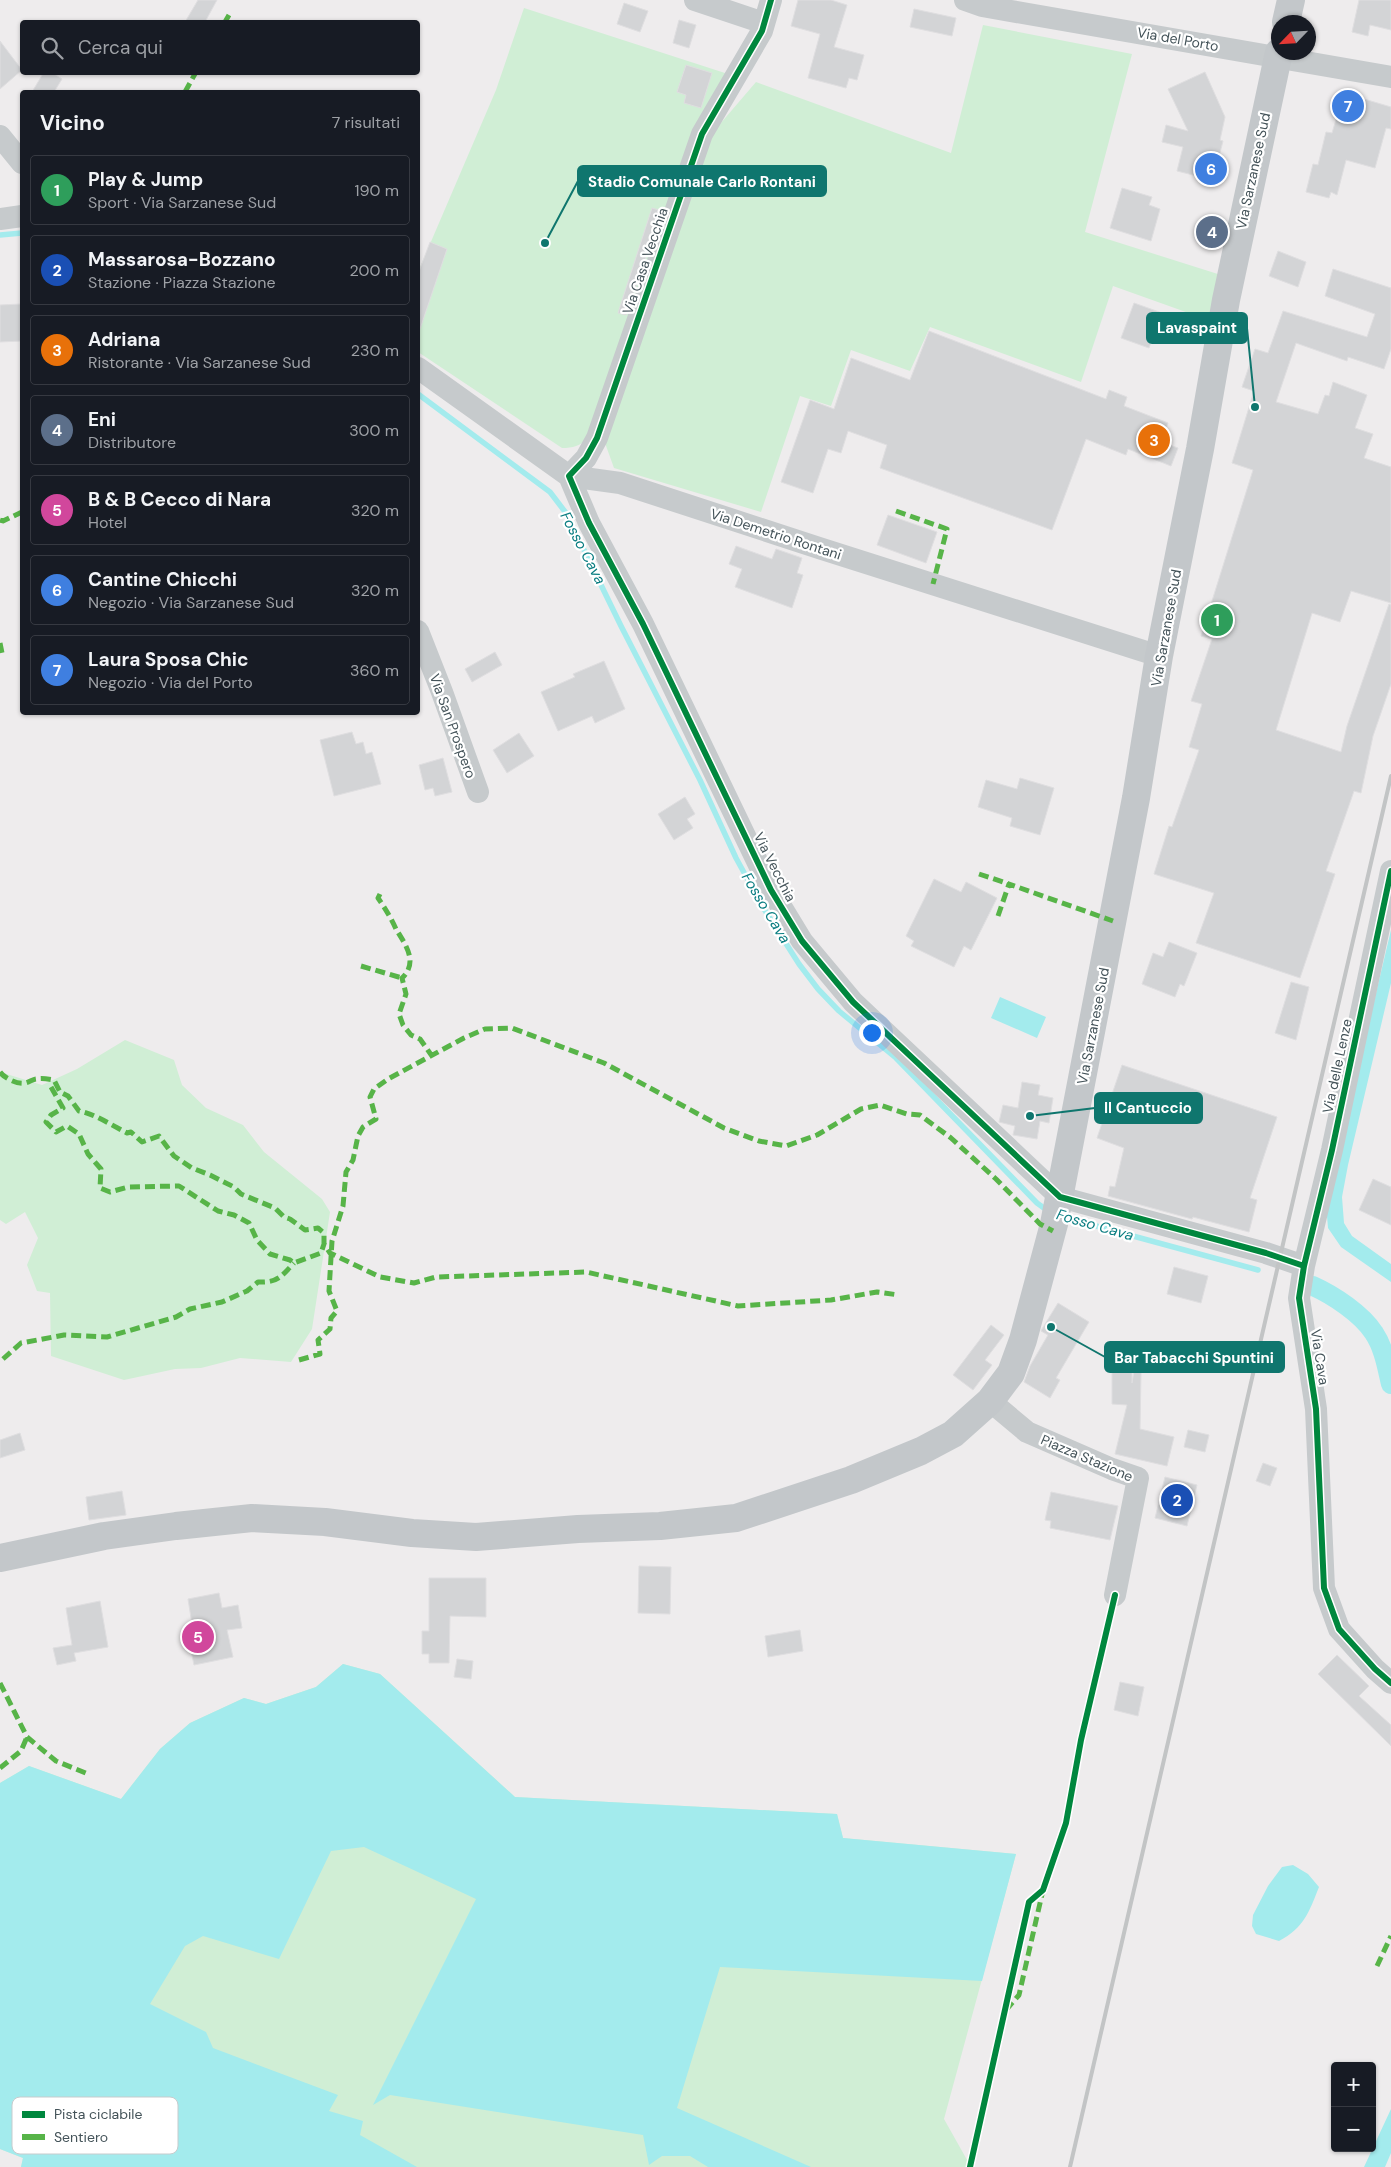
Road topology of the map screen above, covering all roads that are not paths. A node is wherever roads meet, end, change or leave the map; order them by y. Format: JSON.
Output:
{"nodes":[{"id":1,"x":694,"y":0,"type":"edge"},
{"id":2,"x":771,"y":0,"type":"edge"},
{"id":3,"x":965,"y":0,"type":"edge"},
{"id":4,"x":1291,"y":0,"type":"edge"},
{"id":5,"x":1288,"y":15,"type":"edge"},
{"id":6,"x":764,"y":23,"type":"junction"},
{"id":7,"x":1271,"y":54,"type":"edge"},
{"id":8,"x":1278,"y":60,"type":"edge"},
{"id":9,"x":1304,"y":60,"type":"edge"},
{"id":10,"x":1391,"y":77,"type":"edge"},
{"id":11,"x":0,"y":136,"type":"edge"},
{"id":12,"x":20,"y":161,"type":"edge"},
{"id":13,"x":20,"y":216,"type":"edge"},
{"id":14,"x":0,"y":219,"type":"edge"},
{"id":15,"x":420,"y":369,"type":"edge"},
{"id":16,"x":569,"y":476,"type":"junction"},
{"id":17,"x":420,"y":636,"type":"edge"},
{"id":18,"x":1159,"y":656,"type":"junction"},
{"id":19,"x":478,"y":792,"type":"dead end"},
{"id":20,"x":1391,"y":871,"type":"edge"},
{"id":21,"x":1057,"y":1208,"type":"junction"},
{"id":22,"x":1304,"y":1266,"type":"junction"},
{"id":23,"x":990,"y":1401,"type":"junction"},
{"id":24,"x":0,"y":1558,"type":"edge"},
{"id":25,"x":1115,"y":1595,"type":"dead end"},
{"id":26,"x":1391,"y":1683,"type":"edge"}],
"edges":[{"from":1,"to":6,"type":"street"},
{"from":2,"to":6,"type":"street","name":"Via Casa Vecchia"},
{"from":3,"to":7,"type":"street","name":"Via del Porto"},
{"from":4,"to":5,"type":"main road"},
{"from":6,"to":16,"type":"street","name":"Via Casa Vecchia"},
{"from":8,"to":18,"type":"main road","name":"Via Sarzanese Sud"},
{"from":9,"to":10,"type":"street","name":"Via del Porto"},
{"from":11,"to":12,"type":"street"},
{"from":13,"to":14,"type":"street"},
{"from":15,"to":16,"type":"street","name":"Via Demetrio Rontani"},
{"from":16,"to":18,"type":"street","name":"Via Demetrio Rontani"},
{"from":16,"to":21,"type":"street","name":"Via Vecchia"},
{"from":17,"to":19,"type":"street","name":"Via San Prospero"},
{"from":18,"to":21,"type":"main road","name":"Via Sarzanese Sud"},
{"from":20,"to":22,"type":"street","name":"Via delle Lenze"},
{"from":21,"to":22,"type":"street"},
{"from":21,"to":23,"type":"main road","name":"Via Sarzanese Sud"},
{"from":22,"to":26,"type":"street","name":"Via Cava"},
{"from":23,"to":24,"type":"main road","name":"Via Sarzanese Sud"},
{"from":23,"to":25,"type":"street","name":"Piazza Stazione"}]}
